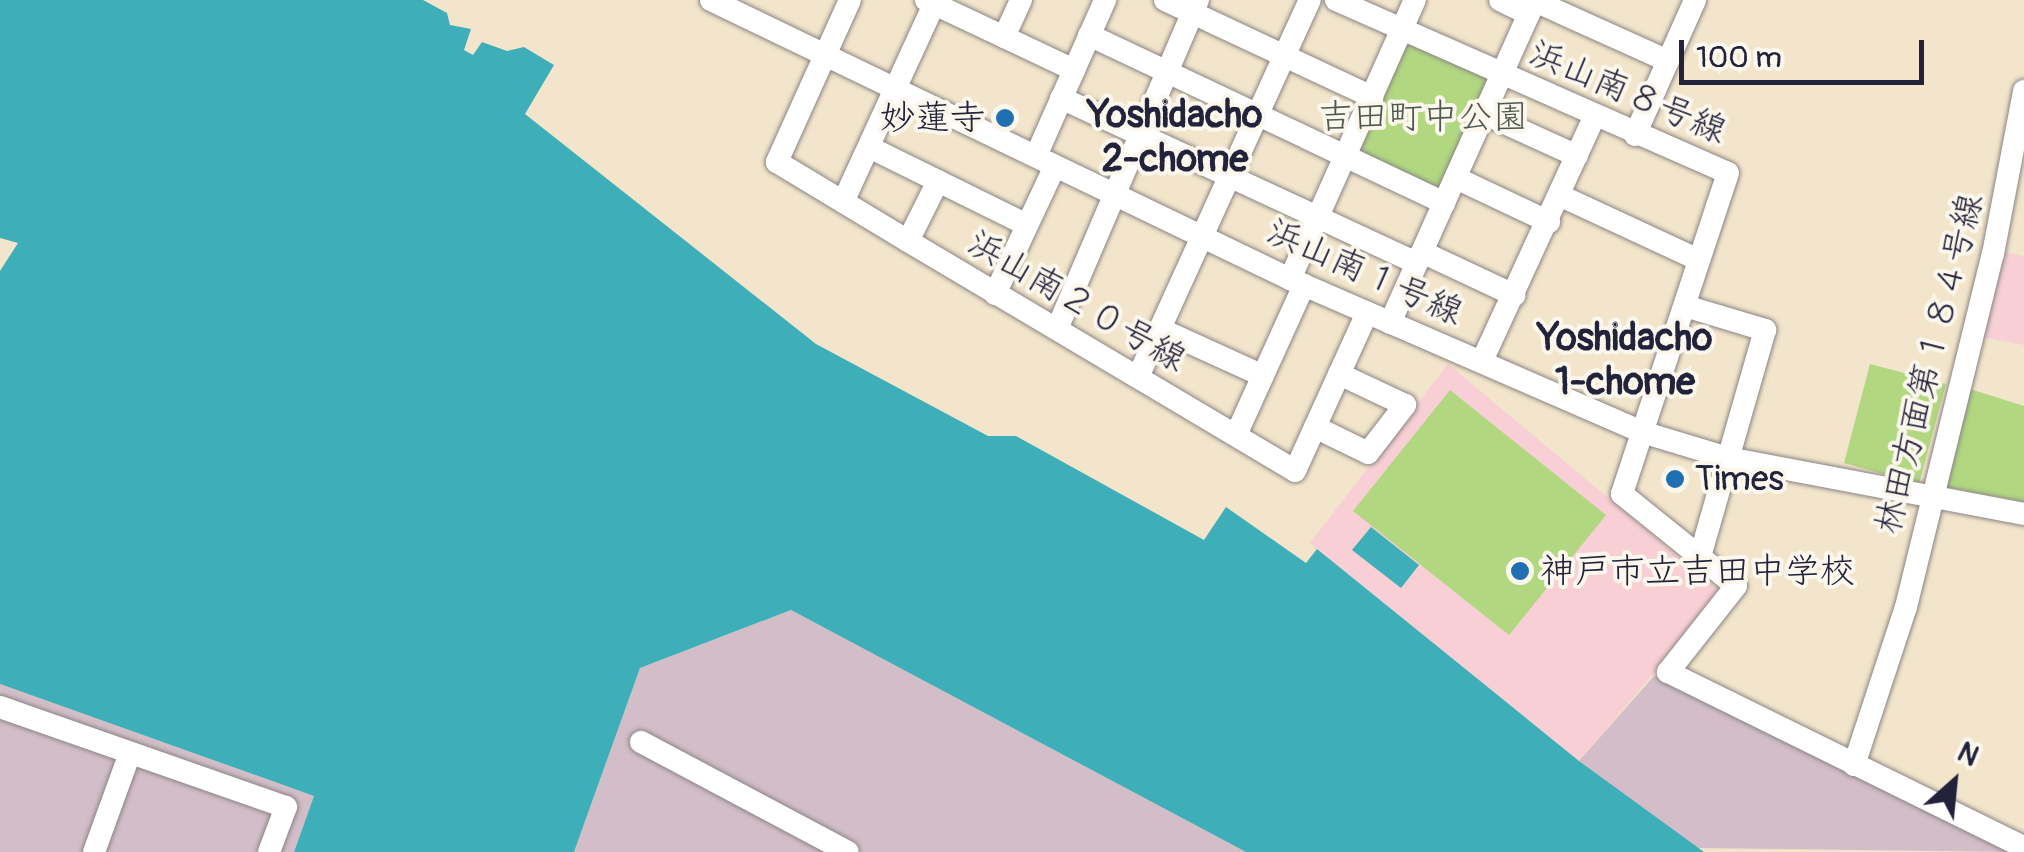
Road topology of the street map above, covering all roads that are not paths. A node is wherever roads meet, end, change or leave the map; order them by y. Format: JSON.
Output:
{"nodes":[{"id":1,"x":711,"y":0,"type":"edge"},
{"id":2,"x":850,"y":0,"type":"edge"},
{"id":3,"x":1020,"y":0,"type":"edge"},
{"id":4,"x":1105,"y":0,"type":"edge"},
{"id":5,"x":1166,"y":0,"type":"edge"},
{"id":6,"x":1310,"y":0,"type":"edge"},
{"id":7,"x":1336,"y":0,"type":"edge"},
{"id":8,"x":1416,"y":0,"type":"edge"},
{"id":9,"x":1500,"y":0,"type":"edge"},
{"id":10,"x":1695,"y":0,"type":"edge"},
{"id":11,"x":932,"y":1,"type":"edge"},
{"id":12,"x":1533,"y":5,"type":"edge"},
{"id":13,"x":1195,"y":6,"type":"edge"},
{"id":14,"x":1402,"y":30,"type":"junction"},
{"id":15,"x":1089,"y":35,"type":"junction"},
{"id":16,"x":1004,"y":37,"type":"junction"},
{"id":17,"x":827,"y":54,"type":"junction"},
{"id":18,"x":1284,"y":56,"type":"junction"},
{"id":19,"x":1668,"y":61,"type":"junction"},
{"id":20,"x":1074,"y":70,"type":"junction"},
{"id":21,"x":1168,"y":72,"type":"junction"},
{"id":22,"x":1502,"y":77,"type":"junction"},
{"id":23,"x":898,"y":85,"type":"junction"},
{"id":24,"x":2024,"y":91,"type":"edge"},
{"id":25,"x":1372,"y":97,"type":"junction"},
{"id":26,"x":1061,"y":98,"type":"junction"},
{"id":27,"x":1485,"y":114,"type":"junction"},
{"id":28,"x":1258,"y":115,"type":"junction"},
{"id":29,"x":1594,"y":117,"type":"junction"},
{"id":30,"x":1142,"y":135,"type":"junction"},
{"id":31,"x":1636,"y":135,"type":"junction"},
{"id":32,"x":869,"y":147,"type":"junction"},
{"id":33,"x":1345,"y":156,"type":"junction"},
{"id":34,"x":1577,"y":156,"type":"junction"},
{"id":35,"x":1045,"y":161,"type":"junction"},
{"id":36,"x":1231,"y":174,"type":"junction"},
{"id":37,"x":1456,"y":178,"type":"junction"},
{"id":38,"x":938,"y":182,"type":"junction"},
{"id":39,"x":1561,"y":196,"type":"junction"},
{"id":40,"x":1116,"y":197,"type":"junction"},
{"id":41,"x":843,"y":202,"type":"junction"},
{"id":42,"x":1444,"y":203,"type":"junction"},
{"id":43,"x":1318,"y":216,"type":"junction"},
{"id":44,"x":1549,"y":222,"type":"junction"},
{"id":45,"x":1027,"y":226,"type":"junction"},
{"id":46,"x":1202,"y":238,"type":"junction"},
{"id":47,"x":908,"y":242,"type":"junction"},
{"id":48,"x":1420,"y":257,"type":"junction"},
{"id":49,"x":1700,"y":260,"type":"junction"},
{"id":50,"x":1297,"y":282,"type":"junction"},
{"id":51,"x":995,"y":294,"type":"junction"},
{"id":52,"x":1514,"y":295,"type":"junction"},
{"id":53,"x":1685,"y":306,"type":"junction"},
{"id":54,"x":1367,"y":313,"type":"junction"},
{"id":55,"x":1390,"y":323,"type":"junction"},
{"id":56,"x":1057,"y":328,"type":"junction"},
{"id":57,"x":1160,"y":328,"type":"junction"},
{"id":58,"x":1482,"y":361,"type":"junction"},
{"id":59,"x":1339,"y":374,"type":"junction"},
{"id":60,"x":1263,"y":376,"type":"junction"},
{"id":61,"x":1138,"y":377,"type":"junction"},
{"id":62,"x":1315,"y":427,"type":"junction"},
{"id":63,"x":1645,"y":433,"type":"junction"},
{"id":64,"x":1236,"y":435,"type":"junction"},
{"id":65,"x":1728,"y":458,"type":"junction"},
{"id":66,"x":1932,"y":497,"type":"junction"},
{"id":67,"x":2024,"y":514,"type":"edge"},
{"id":68,"x":1700,"y":556,"type":"junction"},
{"id":69,"x":0,"y":707,"type":"edge"},
{"id":70,"x":642,"y":742,"type":"dead end"},
{"id":71,"x":130,"y":752,"type":"junction"},
{"id":72,"x":1854,"y":765,"type":"junction"},
{"id":73,"x":2024,"y":847,"type":"edge"},
{"id":74,"x":94,"y":852,"type":"edge"},
{"id":75,"x":269,"y":852,"type":"edge"},
{"id":76,"x":848,"y":852,"type":"edge"}],
"edges":[{"from":1,"to":17,"type":"street","name":"浜山南１号線"},
{"from":2,"to":17,"type":"street"},
{"from":3,"to":16,"type":"street"},
{"from":4,"to":15,"type":"street"},
{"from":5,"to":13,"type":"street"},
{"from":6,"to":18,"type":"street"},
{"from":7,"to":14,"type":"street","name":"浜山南８号線"},
{"from":8,"to":14,"type":"street"},
{"from":9,"to":12,"type":"street"},
{"from":10,"to":19,"type":"street"},
{"from":11,"to":16,"type":"street"},
{"from":11,"to":23,"type":"street"},
{"from":12,"to":19,"type":"street"},
{"from":12,"to":22,"type":"street"},
{"from":13,"to":18,"type":"street"},
{"from":13,"to":21,"type":"street"},
{"from":14,"to":22,"type":"street","name":"浜山南８号線"},
{"from":14,"to":25,"type":"street"},
{"from":15,"to":20,"type":"street"},
{"from":15,"to":21,"type":"street"},
{"from":16,"to":20,"type":"street"},
{"from":17,"to":23,"type":"street","name":"浜山南１号線"},
{"from":17,"to":41,"type":"street","name":"浜山南２０号線"},
{"from":18,"to":25,"type":"street"},
{"from":18,"to":28,"type":"street"},
{"from":19,"to":31,"type":"street"},
{"from":20,"to":26,"type":"street"},
{"from":21,"to":28,"type":"street"},
{"from":21,"to":30,"type":"street"},
{"from":22,"to":27,"type":"street"},
{"from":22,"to":29,"type":"street","name":"浜山南８号線"},
{"from":23,"to":32,"type":"street"},
{"from":23,"to":35,"type":"street","name":"浜山南１号線"},
{"from":24,"to":66,"type":"street","name":"林田方面第１８４号線"},
{"from":25,"to":33,"type":"street"},
{"from":26,"to":30,"type":"street"},
{"from":26,"to":35,"type":"street"},
{"from":27,"to":34,"type":"street"},
{"from":27,"to":37,"type":"street"},
{"from":28,"to":33,"type":"street"},
{"from":28,"to":36,"type":"street"},
{"from":29,"to":31,"type":"street","name":"浜山南８号線"},
{"from":29,"to":34,"type":"street"},
{"from":30,"to":36,"type":"street"},
{"from":30,"to":40,"type":"street"},
{"from":31,"to":49,"type":"street","name":"浜山南８号線"},
{"from":32,"to":38,"type":"street"},
{"from":32,"to":41,"type":"street"},
{"from":33,"to":42,"type":"street"},
{"from":33,"to":43,"type":"street"},
{"from":34,"to":39,"type":"street"},
{"from":35,"to":40,"type":"street","name":"浜山南１号線"},
{"from":35,"to":45,"type":"street"},
{"from":36,"to":43,"type":"street"},
{"from":36,"to":46,"type":"street"},
{"from":37,"to":42,"type":"street"},
{"from":37,"to":44,"type":"street"},
{"from":38,"to":45,"type":"street"},
{"from":38,"to":47,"type":"street"},
{"from":39,"to":44,"type":"street"},
{"from":39,"to":49,"type":"street"},
{"from":40,"to":46,"type":"street","name":"浜山南１号線"},
{"from":40,"to":56,"type":"street"},
{"from":41,"to":47,"type":"street","name":"浜山南２０号線"},
{"from":42,"to":48,"type":"street"},
{"from":43,"to":48,"type":"street"},
{"from":43,"to":50,"type":"street"},
{"from":44,"to":52,"type":"street"},
{"from":45,"to":51,"type":"street"},
{"from":46,"to":50,"type":"street","name":"浜山南１号線"},
{"from":46,"to":57,"type":"street"},
{"from":47,"to":51,"type":"street","name":"浜山南２０号線"},
{"from":48,"to":52,"type":"street"},
{"from":48,"to":55,"type":"street"},
{"from":49,"to":53,"type":"street"},
{"from":50,"to":54,"type":"street","name":"浜山南１号線"},
{"from":50,"to":60,"type":"street"},
{"from":51,"to":56,"type":"street","name":"浜山南２０号線"},
{"from":52,"to":58,"type":"street"},
{"from":53,"to":63,"type":"street"},
{"from":53,"to":65,"type":"street"},
{"from":54,"to":55,"type":"street","name":"浜山南１号線"},
{"from":54,"to":59,"type":"street","name":"浜山南２０号線"},
{"from":55,"to":58,"type":"street","name":"浜山南１号線"},
{"from":56,"to":61,"type":"street","name":"浜山南２０号線"},
{"from":57,"to":60,"type":"street"},
{"from":57,"to":61,"type":"street"},
{"from":58,"to":63,"type":"street","name":"浜山南１号線"},
{"from":59,"to":62,"type":"street","name":"浜山南２０号線"},
{"from":59,"to":62,"type":"street"},
{"from":60,"to":64,"type":"street"},
{"from":61,"to":64,"type":"street","name":"浜山南２０号線"},
{"from":62,"to":64,"type":"street","name":"浜山南２０号線"},
{"from":63,"to":65,"type":"street","name":"浜山南１号線"},
{"from":63,"to":68,"type":"street"},
{"from":65,"to":66,"type":"street","name":"浜山南１号線"},
{"from":65,"to":68,"type":"street"},
{"from":66,"to":67,"type":"street","name":"浜山南１号線"},
{"from":66,"to":72,"type":"street","name":"林田方面第１８４号線"},
{"from":68,"to":72,"type":"street"},
{"from":69,"to":71,"type":"street"},
{"from":70,"to":76,"type":"street"},
{"from":71,"to":74,"type":"street"},
{"from":71,"to":75,"type":"street"},
{"from":72,"to":73,"type":"street"}]}
